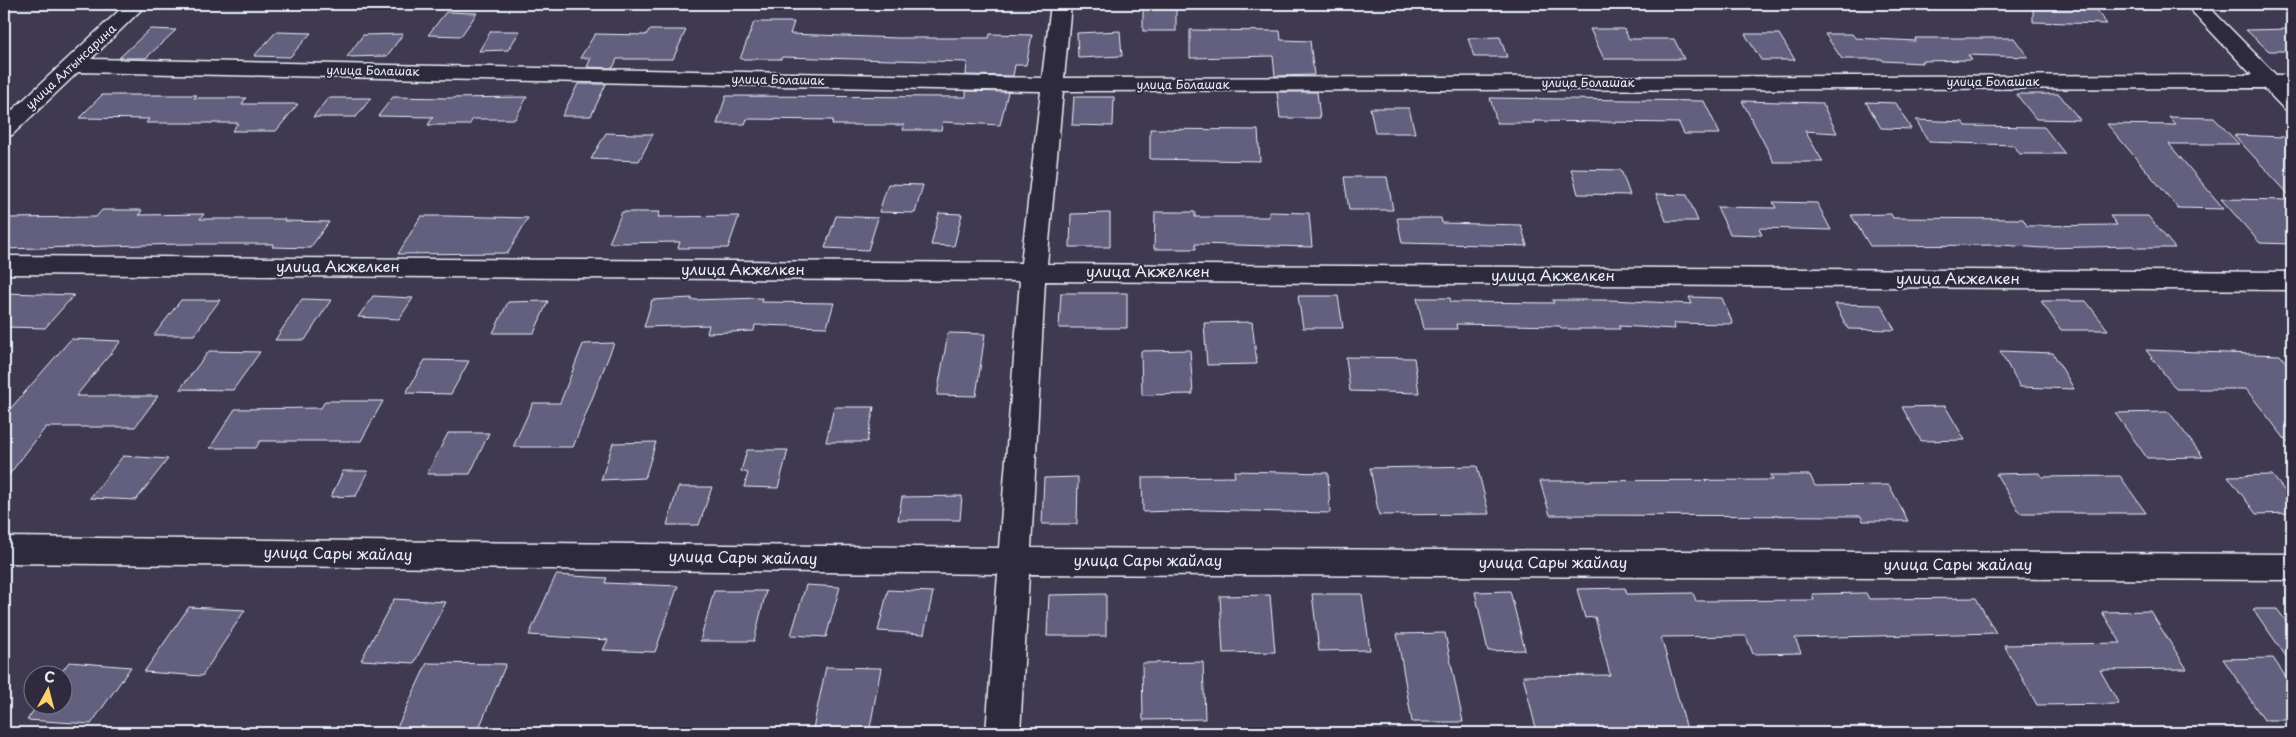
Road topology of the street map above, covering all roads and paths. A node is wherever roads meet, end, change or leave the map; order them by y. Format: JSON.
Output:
{"nodes":[{"id":1,"x":138,"y":4,"type":"edge"},
{"id":2,"x":1061,"y":4,"type":"edge"},
{"id":3,"x":2195,"y":4,"type":"edge"},
{"id":4,"x":73,"y":65,"type":"junction"},
{"id":5,"x":2270,"y":81,"type":"junction"},
{"id":6,"x":2292,"y":82,"type":"edge"},
{"id":7,"x":1053,"y":85,"type":"junction"},
{"id":8,"x":2292,"y":104,"type":"edge"},
{"id":9,"x":4,"y":130,"type":"edge"},
{"id":10,"x":4,"y":265,"type":"edge"},
{"id":11,"x":1033,"y":272,"type":"junction"},
{"id":12,"x":2292,"y":281,"type":"edge"},
{"id":13,"x":4,"y":550,"type":"edge"},
{"id":14,"x":1013,"y":561,"type":"junction"},
{"id":15,"x":2292,"y":567,"type":"edge"},
{"id":16,"x":1002,"y":733,"type":"edge"}],
"edges":[{"from":1,"to":4,"type":"street","name":"улица Алтынсарина"},
{"from":2,"to":7,"type":"street"},
{"from":3,"to":5,"type":"street"},
{"from":4,"to":7,"type":"street","name":"улица Болашак"},
{"from":4,"to":9,"type":"street","name":"улица Алтынсарина"},
{"from":5,"to":6,"type":"street","name":"улица Болашак"},
{"from":5,"to":7,"type":"street","name":"улица Болашак"},
{"from":5,"to":8,"type":"street"},
{"from":7,"to":11,"type":"street"},
{"from":10,"to":11,"type":"street","name":"улица Акжелкен"},
{"from":11,"to":12,"type":"street","name":"улица Акжелкен"},
{"from":11,"to":14,"type":"street"},
{"from":13,"to":14,"type":"street","name":"улица Сары жайлау"},
{"from":14,"to":15,"type":"street","name":"улица Сары жайлау"},
{"from":14,"to":16,"type":"street"}]}
